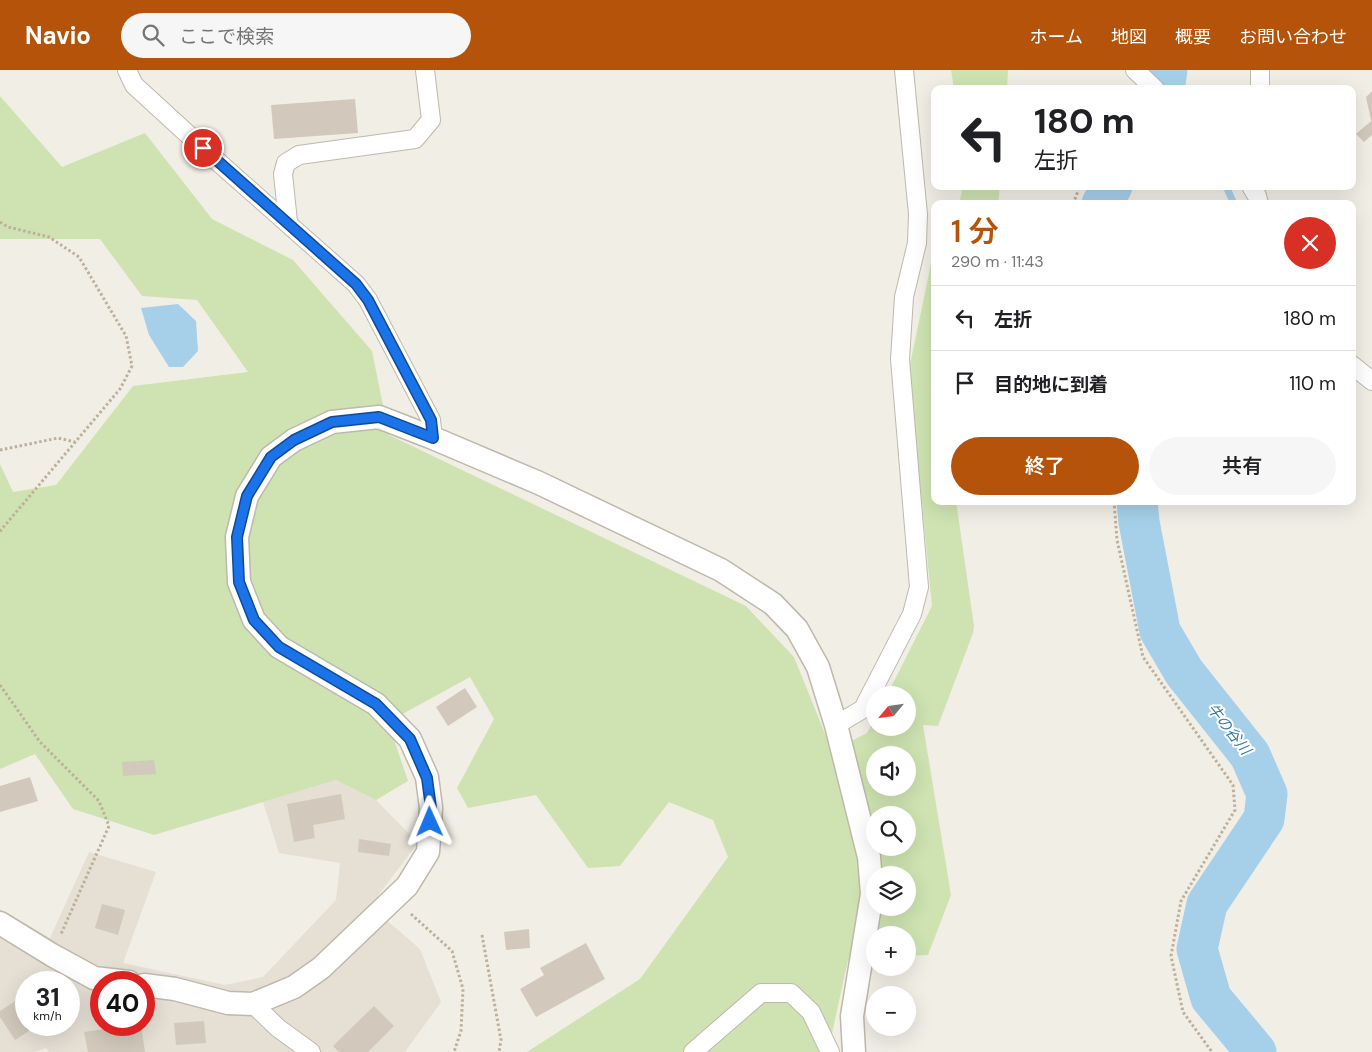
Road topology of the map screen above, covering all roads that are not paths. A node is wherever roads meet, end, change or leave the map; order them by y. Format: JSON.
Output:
{"nodes":[{"id":1,"x":127,"y":70,"type":"edge"},
{"id":2,"x":425,"y":70,"type":"edge"},
{"id":3,"x":904,"y":70,"type":"edge"},
{"id":4,"x":1135,"y":70,"type":"edge"},
{"id":5,"x":1260,"y":70,"type":"edge"},
{"id":6,"x":1151,"y":85,"type":"edge"},
{"id":7,"x":1260,"y":85,"type":"edge"},
{"id":8,"x":288,"y":222,"type":"junction"},
{"id":9,"x":1356,"y":367,"type":"edge"},
{"id":10,"x":1372,"y":381,"type":"edge"},
{"id":11,"x":433,"y":438,"type":"junction"},
{"id":12,"x":836,"y":725,"type":"junction"},
{"id":13,"x":0,"y":923,"type":"edge"},
{"id":14,"x":90,"y":976,"type":"edge"},
{"id":15,"x":155,"y":986,"type":"edge"},
{"id":16,"x":253,"y":1004,"type":"junction"},
{"id":17,"x":311,"y":1052,"type":"edge"},
{"id":18,"x":693,"y":1052,"type":"edge"},
{"id":19,"x":830,"y":1052,"type":"edge"},
{"id":20,"x":854,"y":1052,"type":"edge"}],
"edges":[{"from":1,"to":8,"type":"street"},
{"from":2,"to":8,"type":"street"},
{"from":3,"to":12,"type":"street"},
{"from":4,"to":6,"type":"street"},
{"from":5,"to":7,"type":"street"},
{"from":8,"to":11,"type":"street"},
{"from":9,"to":10,"type":"street"},
{"from":11,"to":12,"type":"street"},
{"from":11,"to":16,"type":"street"},
{"from":12,"to":20,"type":"street"},
{"from":13,"to":14,"type":"street"},
{"from":15,"to":16,"type":"street"},
{"from":16,"to":17,"type":"street"},
{"from":18,"to":19,"type":"street"}]}
